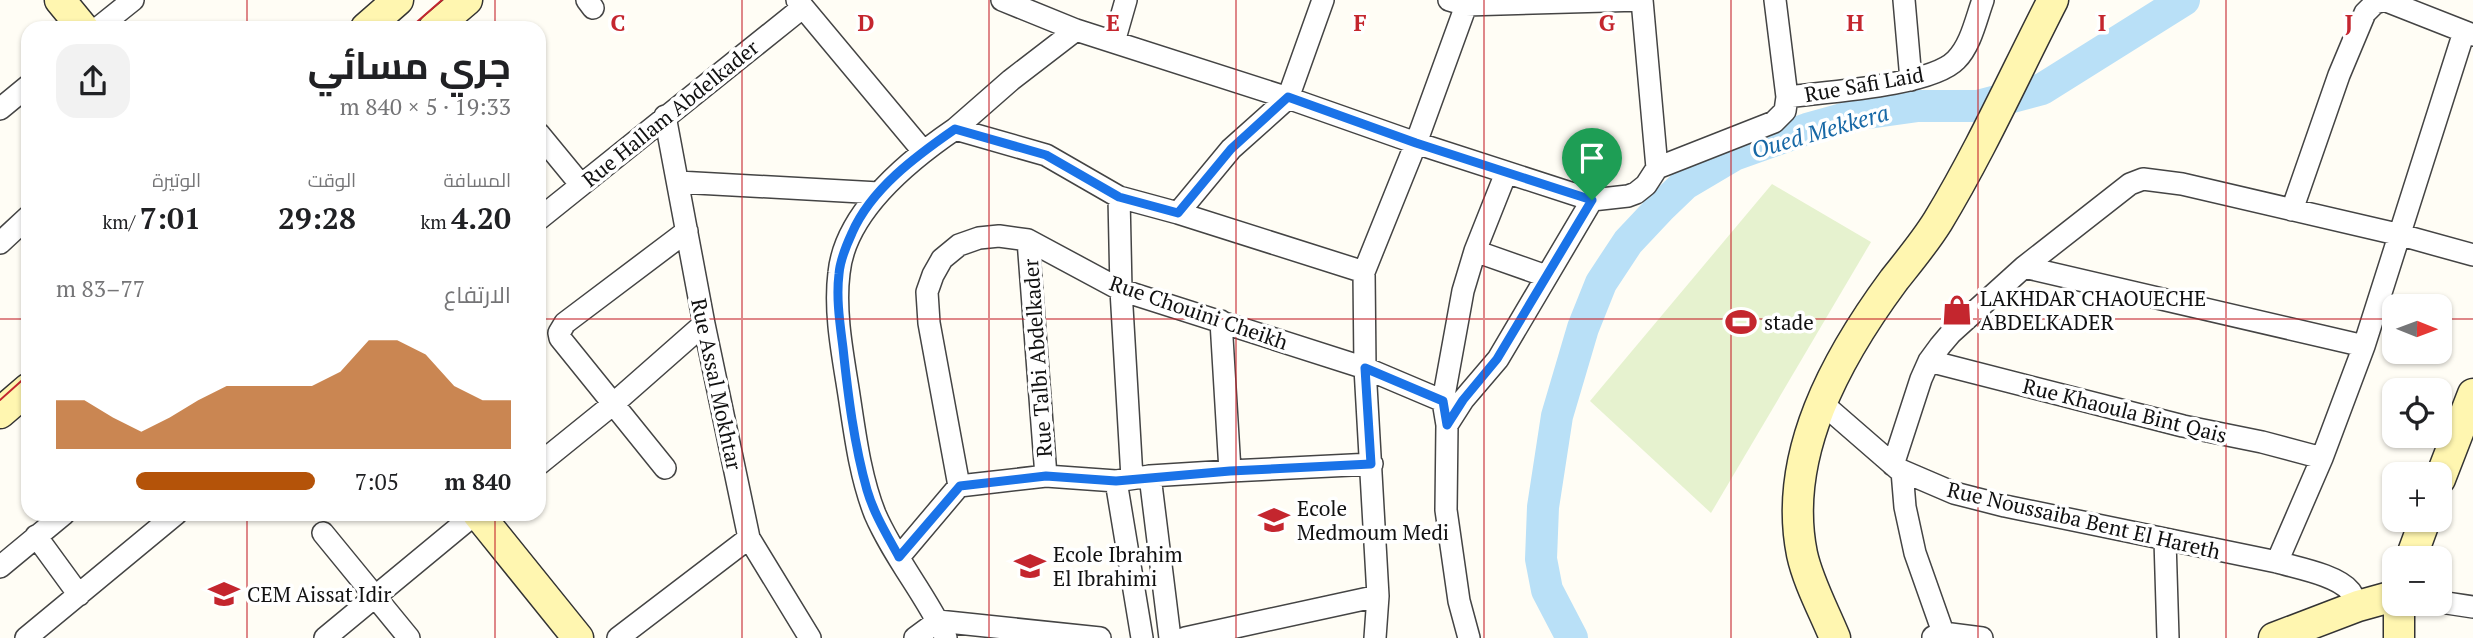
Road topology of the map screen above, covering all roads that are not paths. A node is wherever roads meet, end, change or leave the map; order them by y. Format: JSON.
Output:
{"nodes":[{"id":1,"x":60,"y":0,"type":"edge"},
{"id":2,"x":132,"y":0,"type":"edge"},
{"id":3,"x":398,"y":0,"type":"edge"},
{"id":4,"x":467,"y":0,"type":"edge"},
{"id":5,"x":1002,"y":0,"type":"edge"},
{"id":6,"x":1126,"y":0,"type":"edge"},
{"id":7,"x":1323,"y":0,"type":"edge"},
{"id":8,"x":1642,"y":0,"type":"edge"},
{"id":9,"x":1775,"y":0,"type":"edge"},
{"id":10,"x":1904,"y":0,"type":"edge"},
{"id":11,"x":1983,"y":0,"type":"edge"},
{"id":12,"x":2053,"y":0,"type":"edge"},
{"id":13,"x":2384,"y":0,"type":"edge"},
{"id":14,"x":1461,"y":2,"type":"edge"},
{"id":15,"x":799,"y":4,"type":"edge"},
{"id":16,"x":77,"y":21,"type":"edge"},
{"id":17,"x":106,"y":21,"type":"edge"},
{"id":18,"x":374,"y":21,"type":"edge"},
{"id":19,"x":447,"y":21,"type":"edge"},
{"id":20,"x":1076,"y":30,"type":"junction"},
{"id":21,"x":2469,"y":34,"type":"edge"},
{"id":22,"x":1114,"y":43,"type":"junction"},
{"id":23,"x":1911,"y":80,"type":"junction"},
{"id":24,"x":21,"y":92,"type":"edge"},
{"id":25,"x":1288,"y":97,"type":"junction"},
{"id":26,"x":1787,"y":97,"type":"junction"},
{"id":27,"x":0,"y":110,"type":"edge"},
{"id":28,"x":665,"y":116,"type":"junction"},
{"id":29,"x":955,"y":129,"type":"junction"},
{"id":30,"x":546,"y":143,"type":"edge"},
{"id":31,"x":1416,"y":143,"type":"junction"},
{"id":32,"x":923,"y":151,"type":"junction"},
{"id":33,"x":1657,"y":168,"type":"junction"},
{"id":34,"x":1506,"y":173,"type":"junction"},
{"id":35,"x":678,"y":182,"type":"junction"},
{"id":36,"x":580,"y":185,"type":"junction"},
{"id":37,"x":878,"y":193,"type":"junction"},
{"id":38,"x":1119,"y":197,"type":"junction"},
{"id":39,"x":1592,"y":200,"type":"junction"},
{"id":40,"x":2292,"y":210,"type":"junction"},
{"id":41,"x":546,"y":213,"type":"edge"},
{"id":42,"x":1178,"y":213,"type":"junction"},
{"id":43,"x":21,"y":224,"type":"edge"},
{"id":44,"x":687,"y":231,"type":"junction"},
{"id":45,"x":2401,"y":235,"type":"junction"},
{"id":46,"x":1028,"y":240,"type":"junction"},
{"id":47,"x":0,"y":243,"type":"edge"},
{"id":48,"x":1475,"y":251,"type":"junction"},
{"id":49,"x":2473,"y":255,"type":"edge"},
{"id":50,"x":2024,"y":267,"type":"junction"},
{"id":51,"x":1364,"y":272,"type":"junction"},
{"id":52,"x":1546,"y":276,"type":"junction"},
{"id":53,"x":1121,"y":290,"type":"junction"},
{"id":54,"x":1221,"y":321,"type":"junction"},
{"id":55,"x":704,"y":324,"type":"junction"},
{"id":56,"x":2364,"y":346,"type":"junction"},
{"id":57,"x":1929,"y":361,"type":"junction"},
{"id":58,"x":1365,"y":368,"type":"junction"},
{"id":59,"x":21,"y":394,"type":"edge"},
{"id":60,"x":2473,"y":394,"type":"edge"},
{"id":61,"x":1443,"y":401,"type":"junction"},
{"id":62,"x":1822,"y":403,"type":"junction"},
{"id":63,"x":612,"y":405,"type":"junction"},
{"id":64,"x":0,"y":413,"type":"edge"},
{"id":65,"x":1447,"y":425,"type":"junction"},
{"id":66,"x":546,"y":458,"type":"edge"},
{"id":67,"x":2322,"y":458,"type":"junction"},
{"id":68,"x":2447,"y":462,"type":"edge"},
{"id":69,"x":1371,"y":464,"type":"junction"},
{"id":70,"x":665,"y":468,"type":"dead end"},
{"id":71,"x":1898,"y":468,"type":"junction"},
{"id":72,"x":1230,"y":471,"type":"junction"},
{"id":73,"x":1046,"y":476,"type":"junction"},
{"id":74,"x":1133,"y":479,"type":"junction"},
{"id":75,"x":960,"y":486,"type":"junction"},
{"id":76,"x":55,"y":521,"type":"edge"},
{"id":77,"x":168,"y":521,"type":"edge"},
{"id":78,"x":468,"y":521,"type":"edge"},
{"id":79,"x":483,"y":521,"type":"edge"},
{"id":80,"x":323,"y":533,"type":"dead end"},
{"id":81,"x":36,"y":536,"type":"junction"},
{"id":82,"x":749,"y":538,"type":"junction"},
{"id":83,"x":2165,"y":540,"type":"junction"},
{"id":84,"x":899,"y":557,"type":"junction"},
{"id":85,"x":2277,"y":562,"type":"junction"},
{"id":86,"x":0,"y":567,"type":"edge"},
{"id":87,"x":79,"y":595,"type":"junction"},
{"id":88,"x":1378,"y":596,"type":"junction"},
{"id":89,"x":374,"y":597,"type":"junction"},
{"id":90,"x":2382,"y":599,"type":"edge"},
{"id":91,"x":2452,"y":604,"type":"edge"},
{"id":92,"x":2358,"y":606,"type":"junction"},
{"id":93,"x":2473,"y":607,"type":"edge"},
{"id":94,"x":2399,"y":616,"type":"edge"},
{"id":95,"x":942,"y":629,"type":"edge"},
{"id":96,"x":1940,"y":636,"type":"edge"},
{"id":97,"x":2278,"y":637,"type":"edge"},
{"id":98,"x":26,"y":638,"type":"edge"},
{"id":99,"x":324,"y":638,"type":"edge"},
{"id":100,"x":409,"y":638,"type":"edge"},
{"id":101,"x":578,"y":638,"type":"edge"},
{"id":102,"x":618,"y":638,"type":"edge"},
{"id":103,"x":810,"y":638,"type":"edge"},
{"id":104,"x":915,"y":638,"type":"edge"},
{"id":105,"x":1100,"y":638,"type":"edge"},
{"id":106,"x":1142,"y":638,"type":"edge"},
{"id":107,"x":1170,"y":638,"type":"edge"},
{"id":108,"x":1185,"y":638,"type":"edge"},
{"id":109,"x":1375,"y":638,"type":"edge"},
{"id":110,"x":1469,"y":638,"type":"edge"},
{"id":111,"x":1835,"y":638,"type":"edge"},
{"id":112,"x":1982,"y":638,"type":"edge"},
{"id":113,"x":2168,"y":638,"type":"edge"},
{"id":114,"x":2399,"y":638,"type":"edge"}],
"edges":[{"from":1,"to":16,"type":"main road"},
{"from":2,"to":17,"type":"street"},
{"from":3,"to":18,"type":"main road"},
{"from":4,"to":19,"type":"main road"},
{"from":5,"to":20,"type":"street"},
{"from":6,"to":22,"type":"street"},
{"from":7,"to":25,"type":"street"},
{"from":8,"to":14,"type":"street"},
{"from":8,"to":33,"type":"street"},
{"from":9,"to":26,"type":"street"},
{"from":10,"to":23,"type":"street"},
{"from":11,"to":23,"type":"street","name":"Rue Safi Laid"},
{"from":12,"to":62,"type":"main road"},
{"from":13,"to":21,"type":"street"},
{"from":13,"to":40,"type":"street"},
{"from":14,"to":31,"type":"street"},
{"from":15,"to":28,"type":"street","name":"Rue Hallam Abdelkader"},
{"from":15,"to":32,"type":"street"},
{"from":20,"to":22,"type":"street"},
{"from":20,"to":29,"type":"street"},
{"from":21,"to":45,"type":"street"},
{"from":22,"to":25,"type":"street"},
{"from":23,"to":26,"type":"street","name":"Rue Safi Laid"},
{"from":24,"to":27,"type":"street"},
{"from":25,"to":31,"type":"street"},
{"from":25,"to":42,"type":"street"},
{"from":26,"to":33,"type":"street"},
{"from":28,"to":35,"type":"street","name":"Rue Assal Mokhtar"},
{"from":28,"to":36,"type":"street","name":"Rue Hallam Abdelkader"},
{"from":29,"to":32,"type":"street"},
{"from":29,"to":38,"type":"street"},
{"from":30,"to":36,"type":"street"},
{"from":31,"to":34,"type":"street"},
{"from":31,"to":51,"type":"street"},
{"from":32,"to":37,"type":"street"},
{"from":33,"to":39,"type":"street"},
{"from":34,"to":39,"type":"street"},
{"from":34,"to":48,"type":"street"},
{"from":35,"to":37,"type":"street"},
{"from":35,"to":44,"type":"street","name":"Rue Assal Mokhtar"},
{"from":36,"to":41,"type":"street","name":"Rue Hallam Abdelkader"},
{"from":37,"to":84,"type":"street"},
{"from":38,"to":42,"type":"street"},
{"from":38,"to":53,"type":"street"},
{"from":39,"to":52,"type":"street"},
{"from":40,"to":45,"type":"street"},
{"from":40,"to":50,"type":"street"},
{"from":42,"to":51,"type":"street"},
{"from":43,"to":47,"type":"street"},
{"from":44,"to":55,"type":"street","name":"Rue Assal Mokhtar"},
{"from":44,"to":63,"type":"street"},
{"from":45,"to":49,"type":"street"},
{"from":45,"to":56,"type":"street"},
{"from":46,"to":53,"type":"street","name":"Rue Chouini Cheikh"},
{"from":46,"to":73,"type":"street","name":"Rue Talbi Abdelkader"},
{"from":46,"to":75,"type":"street","name":"Rue Chouini Cheikh"},
{"from":48,"to":52,"type":"street"},
{"from":48,"to":61,"type":"street"},
{"from":50,"to":56,"type":"street"},
{"from":50,"to":57,"type":"street"},
{"from":51,"to":58,"type":"street"},
{"from":52,"to":65,"type":"street"},
{"from":53,"to":54,"type":"street","name":"Rue Chouini Cheikh"},
{"from":53,"to":74,"type":"street"},
{"from":54,"to":58,"type":"street","name":"Rue Chouini Cheikh"},
{"from":54,"to":72,"type":"street"},
{"from":55,"to":63,"type":"street"},
{"from":55,"to":82,"type":"street","name":"Rue Assal Mokhtar"},
{"from":56,"to":67,"type":"street"},
{"from":57,"to":67,"type":"street","name":"Rue Khaoula Bint Qais"},
{"from":57,"to":71,"type":"street"},
{"from":58,"to":61,"type":"street","name":"Rue Chouini Cheikh"},
{"from":58,"to":69,"type":"street"},
{"from":59,"to":64,"type":"main road"},
{"from":60,"to":68,"type":"main road"},
{"from":61,"to":65,"type":"street"},
{"from":62,"to":71,"type":"street","name":"Rue Noussaiba Bent El Hareth"},
{"from":62,"to":111,"type":"main road"},
{"from":63,"to":66,"type":"street"},
{"from":63,"to":70,"type":"street"},
{"from":65,"to":110,"type":"street"},
{"from":67,"to":85,"type":"street"},
{"from":69,"to":72,"type":"street"},
{"from":69,"to":88,"type":"street"},
{"from":71,"to":83,"type":"street","name":"Rue Noussaiba Bent El Hareth"},
{"from":71,"to":96,"type":"street"},
{"from":72,"to":74,"type":"street"},
{"from":73,"to":74,"type":"street"},
{"from":73,"to":75,"type":"street"},
{"from":74,"to":106,"type":"street"},
{"from":74,"to":107,"type":"street"},
{"from":75,"to":84,"type":"street"},
{"from":76,"to":81,"type":"street"},
{"from":77,"to":87,"type":"street"},
{"from":78,"to":89,"type":"street"},
{"from":79,"to":101,"type":"main road"},
{"from":80,"to":89,"type":"street"},
{"from":81,"to":86,"type":"street"},
{"from":81,"to":87,"type":"street"},
{"from":82,"to":102,"type":"street"},
{"from":82,"to":103,"type":"street","name":"Rue Assal Mokhtar"},
{"from":83,"to":85,"type":"street","name":"Rue Noussaiba Bent El Hareth"},
{"from":83,"to":113,"type":"street"},
{"from":84,"to":95,"type":"street"},
{"from":85,"to":92,"type":"street","name":"Rue Noussaiba Bent El Hareth"},
{"from":87,"to":98,"type":"street"},
{"from":88,"to":108,"type":"street"},
{"from":88,"to":109,"type":"street"},
{"from":89,"to":99,"type":"street"},
{"from":89,"to":100,"type":"street"},
{"from":90,"to":92,"type":"main road"},
{"from":91,"to":93,"type":"street"},
{"from":92,"to":97,"type":"main road"},
{"from":94,"to":114,"type":"main road"},
{"from":95,"to":104,"type":"street"},
{"from":95,"to":105,"type":"street"},
{"from":96,"to":112,"type":"street"}]}
